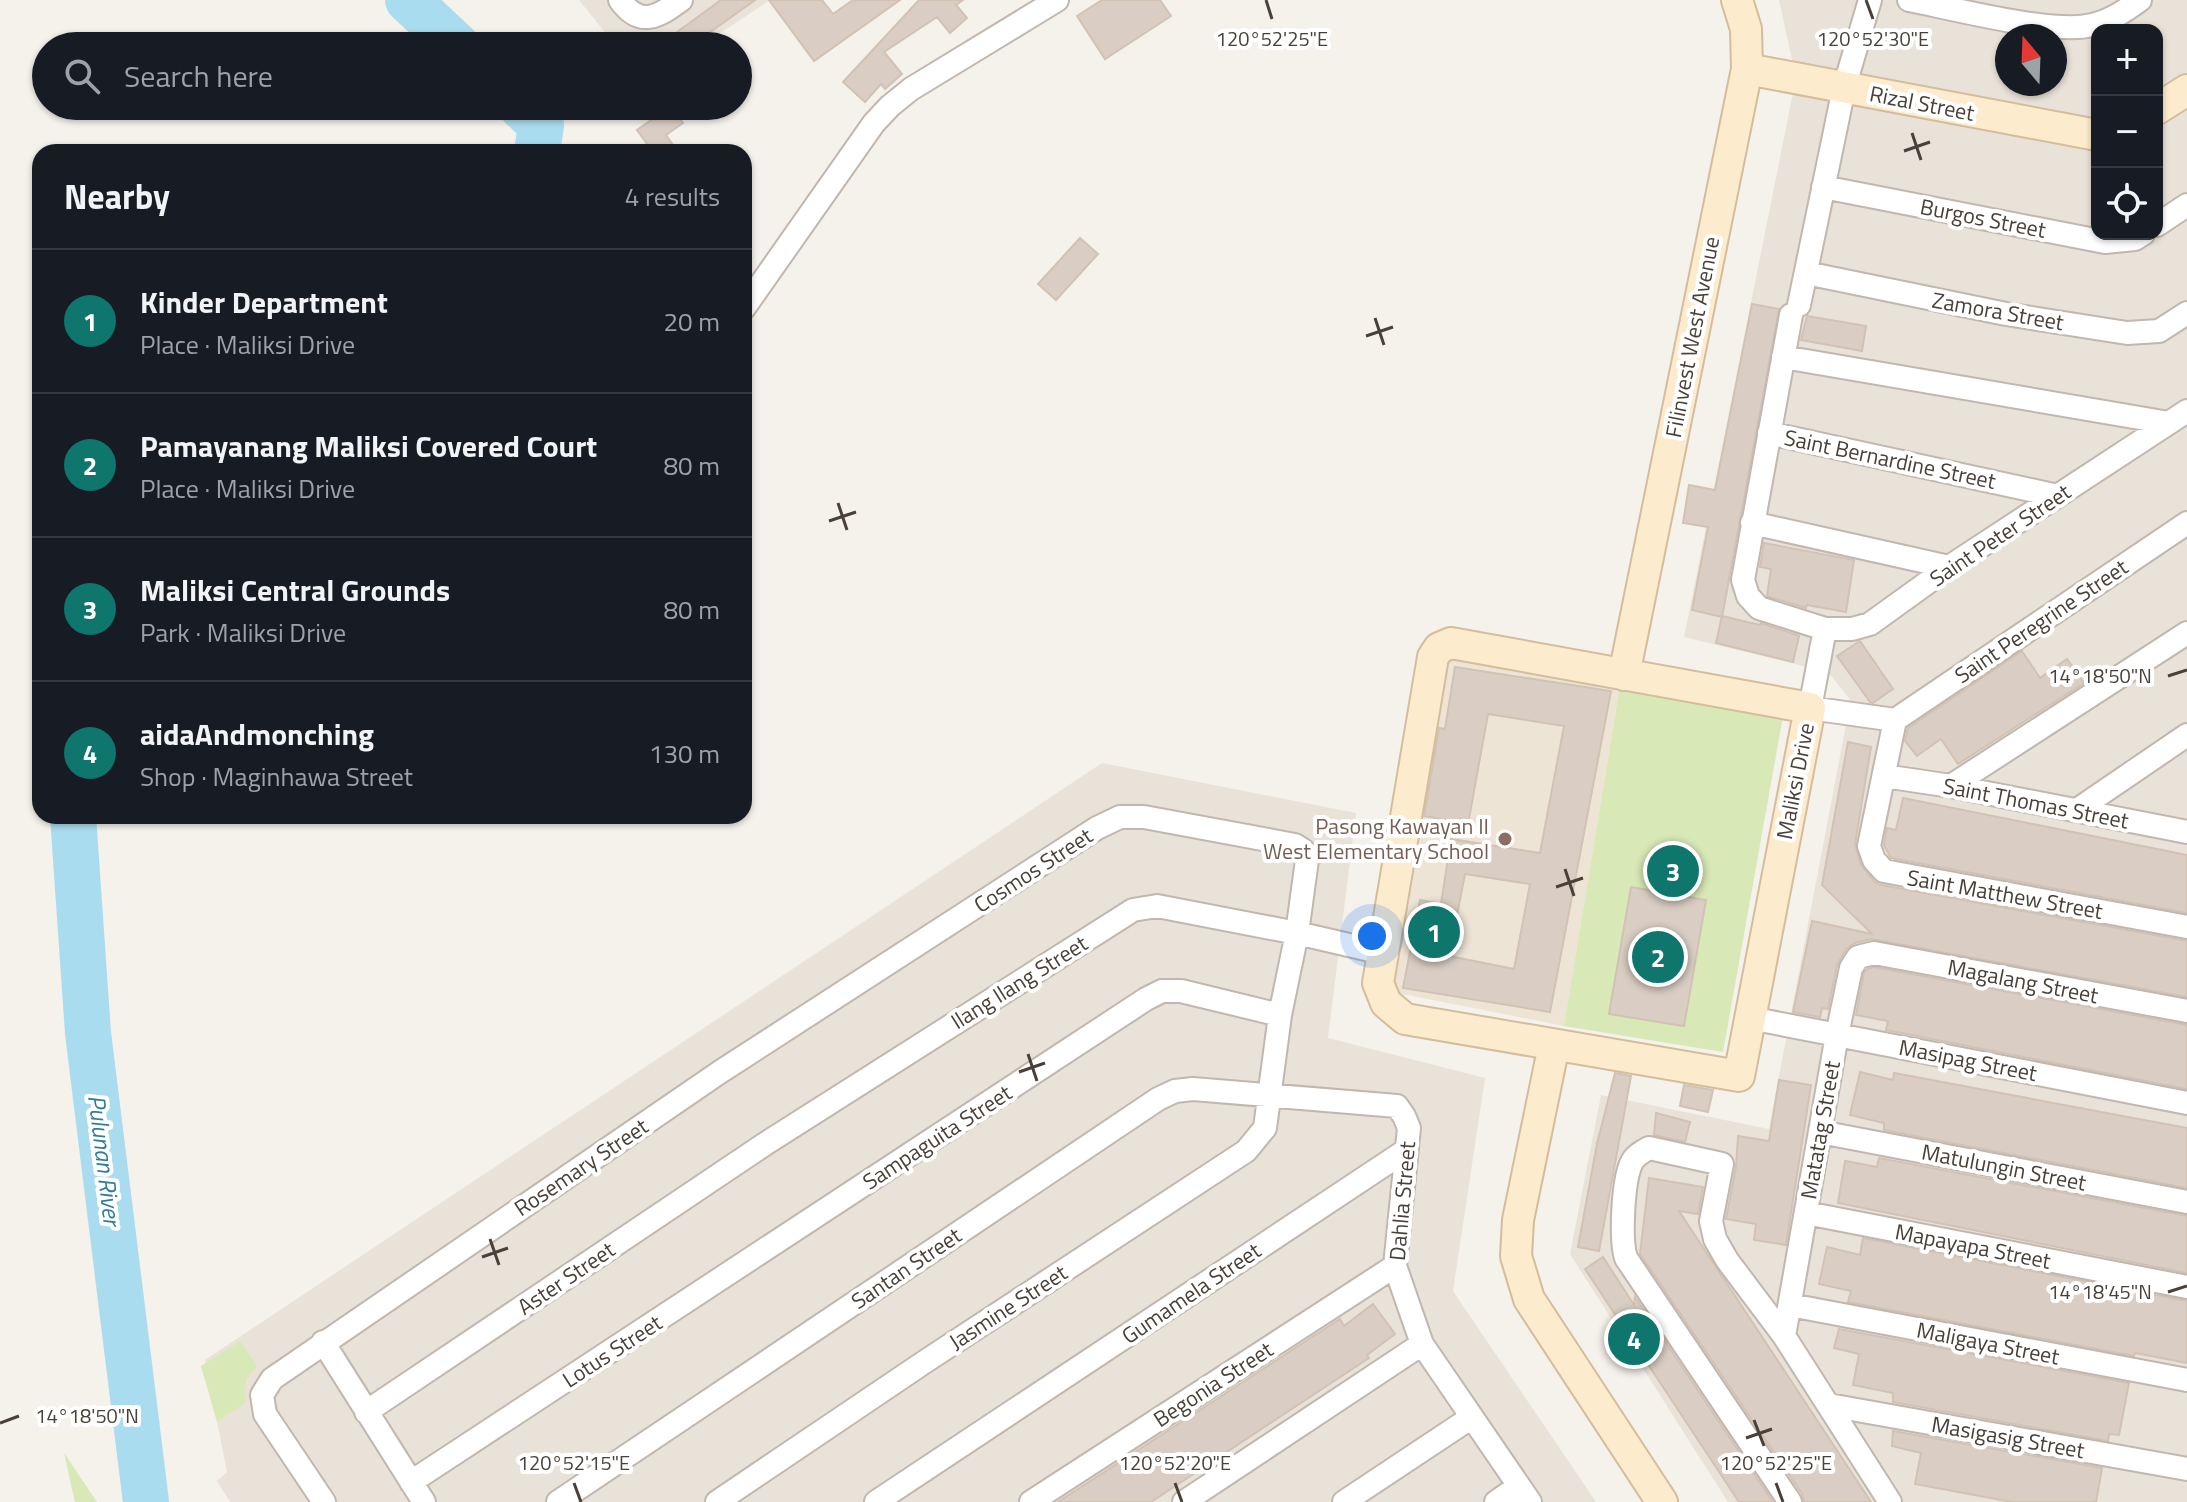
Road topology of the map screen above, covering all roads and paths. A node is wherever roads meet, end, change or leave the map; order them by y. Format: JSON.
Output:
{"nodes":[{"id":1,"x":620,"y":0,"type":"edge"},
{"id":2,"x":681,"y":0,"type":"edge"},
{"id":3,"x":1057,"y":0,"type":"edge"},
{"id":4,"x":1737,"y":0,"type":"edge"},
{"id":5,"x":1870,"y":0,"type":"edge"},
{"id":6,"x":1909,"y":0,"type":"edge"},
{"id":7,"x":1997,"y":0,"type":"edge"},
{"id":8,"x":2140,"y":0,"type":"edge"},
{"id":9,"x":2108,"y":9,"type":"edge"},
{"id":10,"x":2012,"y":20,"type":"junction"},
{"id":11,"x":1747,"y":69,"type":"junction"},
{"id":12,"x":1844,"y":88,"type":"junction"},
{"id":13,"x":2187,"y":90,"type":"edge"},
{"id":14,"x":2163,"y":105,"type":"edge"},
{"id":15,"x":2091,"y":134,"type":"edge"},
{"id":16,"x":1823,"y":187,"type":"junction"},
{"id":17,"x":2187,"y":205,"type":"edge"},
{"id":18,"x":2163,"y":221,"type":"edge"},
{"id":19,"x":2091,"y":239,"type":"edge"},
{"id":20,"x":2095,"y":240,"type":"edge"},
{"id":21,"x":2125,"y":240,"type":"edge"},
{"id":22,"x":1806,"y":273,"type":"junction"},
{"id":23,"x":752,"y":297,"type":"edge"},
{"id":24,"x":2187,"y":313,"type":"edge"},
{"id":25,"x":1783,"y":357,"type":"junction"},
{"id":26,"x":2178,"y":417,"type":"edge"},
{"id":27,"x":1769,"y":433,"type":"junction"},
{"id":28,"x":2058,"y":496,"type":"junction"},
{"id":29,"x":1752,"y":523,"type":"junction"},
{"id":30,"x":2187,"y":523,"type":"edge"},
{"id":31,"x":1949,"y":567,"type":"junction"},
{"id":32,"x":1825,"y":629,"type":"junction"},
{"id":33,"x":2187,"y":633,"type":"edge"},
{"id":34,"x":1624,"y":675,"type":"junction"},
{"id":35,"x":1810,"y":708,"type":"junction"},
{"id":36,"x":1895,"y":720,"type":"junction"},
{"id":37,"x":2187,"y":735,"type":"edge"},
{"id":38,"x":1884,"y":776,"type":"junction"},
{"id":39,"x":1951,"y":786,"type":"junction"},
{"id":40,"x":2077,"y":810,"type":"junction"},
{"id":41,"x":2187,"y":832,"type":"edge"},
{"id":42,"x":2187,"y":927,"type":"edge"},
{"id":43,"x":1297,"y":933,"type":"junction"},
{"id":44,"x":1383,"y":953,"type":"junction"},
{"id":45,"x":1858,"y":957,"type":"joint"},
{"id":46,"x":2187,"y":1011,"type":"edge"},
{"id":47,"x":1280,"y":1015,"type":"junction"},
{"id":48,"x":1750,"y":1018,"type":"junction"},
{"id":49,"x":1837,"y":1035,"type":"junction"},
{"id":50,"x":1554,"y":1045,"type":"junction"},
{"id":51,"x":720,"y":1072,"type":"joint"},
{"id":52,"x":1272,"y":1094,"type":"junction"},
{"id":53,"x":2187,"y":1103,"type":"edge"},
{"id":54,"x":1820,"y":1132,"type":"junction"},
{"id":55,"x":765,"y":1144,"type":"joint"},
{"id":56,"x":1405,"y":1151,"type":"junction"},
{"id":57,"x":2187,"y":1202,"type":"edge"},
{"id":58,"x":1806,"y":1213,"type":"junction"},
{"id":59,"x":813,"y":1219,"type":"joint"},
{"id":60,"x":1395,"y":1266,"type":"junction"},
{"id":61,"x":2187,"y":1287,"type":"edge"},
{"id":62,"x":1790,"y":1305,"type":"junction"},
{"id":63,"x":1784,"y":1336,"type":"junction"},
{"id":64,"x":323,"y":1342,"type":"junction"},
{"id":65,"x":1422,"y":1344,"type":"junction"},
{"id":66,"x":2187,"y":1380,"type":"edge"},
{"id":67,"x":1829,"y":1405,"type":"junction"},
{"id":68,"x":366,"y":1412,"type":"junction"},
{"id":69,"x":1472,"y":1417,"type":"junction"},
{"id":70,"x":2187,"y":1469,"type":"edge"},
{"id":71,"x":411,"y":1482,"type":"junction"},
{"id":72,"x":1524,"y":1494,"type":"edge"},
{"id":73,"x":1893,"y":1501,"type":"edge"},
{"id":74,"x":324,"y":1502,"type":"edge"},
{"id":75,"x":424,"y":1502,"type":"edge"},
{"id":76,"x":558,"y":1502,"type":"edge"},
{"id":77,"x":717,"y":1502,"type":"edge"},
{"id":78,"x":876,"y":1502,"type":"edge"},
{"id":79,"x":1031,"y":1502,"type":"edge"},
{"id":80,"x":1184,"y":1502,"type":"edge"},
{"id":81,"x":1344,"y":1502,"type":"edge"},
{"id":82,"x":1496,"y":1502,"type":"edge"},
{"id":83,"x":1662,"y":1502,"type":"edge"},
{"id":84,"x":1790,"y":1502,"type":"edge"}],
"edges":[{"from":1,"to":2,"type":"street"},
{"from":3,"to":23,"type":"street"},
{"from":4,"to":11,"type":"street","name":"Filinvest West Avenue"},
{"from":5,"to":12,"type":"street"},
{"from":6,"to":10,"type":"street"},
{"from":7,"to":10,"type":"street"},
{"from":8,"to":9,"type":"street"},
{"from":9,"to":10,"type":"street"},
{"from":11,"to":12,"type":"street","name":"Rizal Street"},
{"from":11,"to":34,"type":"street","name":"Filinvest West Avenue"},
{"from":12,"to":15,"type":"street","name":"Rizal Street"},
{"from":12,"to":16,"type":"street"},
{"from":13,"to":14,"type":"street"},
{"from":16,"to":19,"type":"street","name":"Burgos Street"},
{"from":16,"to":22,"type":"street"},
{"from":17,"to":18,"type":"street"},
{"from":20,"to":21,"type":"street","name":"Burgos Street"},
{"from":22,"to":24,"type":"street","name":"Zamora Street"},
{"from":22,"to":25,"type":"street"},
{"from":25,"to":26,"type":"street","name":"Saint Peter Street"},
{"from":25,"to":27,"type":"street"},
{"from":26,"to":28,"type":"street","name":"Saint Peter Street"},
{"from":27,"to":28,"type":"street","name":"Saint Bernardine Street"},
{"from":27,"to":29,"type":"street"},
{"from":28,"to":31,"type":"street","name":"Saint Peter Street"},
{"from":29,"to":31,"type":"street"},
{"from":29,"to":32,"type":"street"},
{"from":30,"to":36,"type":"street","name":"Saint Peregrine Street"},
{"from":31,"to":32,"type":"street","name":"Saint Peter Street"},
{"from":32,"to":35,"type":"street"},
{"from":33,"to":39,"type":"street"},
{"from":34,"to":35,"type":"street","name":"Maliksi Drive"},
{"from":34,"to":44,"type":"street","name":"Maliksi Drive"},
{"from":35,"to":36,"type":"street"},
{"from":35,"to":48,"type":"street","name":"Maliksi Drive"},
{"from":36,"to":38,"type":"street","name":"Saint Matthew Street"},
{"from":37,"to":40,"type":"street"},
{"from":38,"to":39,"type":"street","name":"Saint Thomas Street"},
{"from":38,"to":42,"type":"street","name":"Saint Matthew Street"},
{"from":39,"to":40,"type":"street","name":"Saint Thomas Street"},
{"from":40,"to":41,"type":"street","name":"Saint Thomas Street"},
{"from":43,"to":44,"type":"street","name":"Ilang Ilang Street"},
{"from":43,"to":47,"type":"street"},
{"from":43,"to":51,"type":"street","name":"Cosmos Street"},
{"from":43,"to":55,"type":"street","name":"Ilang Ilang Street"},
{"from":44,"to":50,"type":"street","name":"Maliksi Drive"},
{"from":45,"to":46,"type":"street","name":"Magalang Street"},
{"from":45,"to":49,"type":"street","name":"Matatag Street"},
{"from":47,"to":52,"type":"street"},
{"from":47,"to":59,"type":"street","name":"Sampaguita Street"},
{"from":48,"to":49,"type":"street","name":"Masipag Street"},
{"from":48,"to":50,"type":"street","name":"Maliksi Drive"},
{"from":49,"to":53,"type":"street","name":"Masipag Street"},
{"from":49,"to":54,"type":"street","name":"Matatag Street"},
{"from":50,"to":83,"type":"street"},
{"from":51,"to":64,"type":"street","name":"Rosemary Street"},
{"from":52,"to":56,"type":"street","name":"Dahlia Street"},
{"from":52,"to":76,"type":"street","name":"Santan Street"},
{"from":52,"to":77,"type":"street","name":"Jasmine Street"},
{"from":54,"to":57,"type":"street","name":"Matulungin Street"},
{"from":54,"to":58,"type":"street","name":"Matatag Street"},
{"from":55,"to":68,"type":"street","name":"Aster Street"},
{"from":56,"to":60,"type":"street","name":"Dahlia Street"},
{"from":56,"to":78,"type":"street","name":"Gumamela Street"},
{"from":58,"to":61,"type":"street","name":"Mapayapa Street"},
{"from":58,"to":62,"type":"street","name":"Matatag Street"},
{"from":59,"to":71,"type":"street","name":"Lotus Street"},
{"from":60,"to":65,"type":"street","name":"Dahlia Street"},
{"from":60,"to":79,"type":"street","name":"Begonia Street"},
{"from":62,"to":63,"type":"street","name":"Matatag Street"},
{"from":62,"to":66,"type":"street","name":"Maligaya Street"},
{"from":63,"to":67,"type":"street"},
{"from":63,"to":84,"type":"street"},
{"from":64,"to":68,"type":"street"},
{"from":64,"to":74,"type":"street","name":"Rosemary Street"},
{"from":65,"to":69,"type":"street","name":"Dahlia Street"},
{"from":65,"to":80,"type":"street"},
{"from":67,"to":70,"type":"street","name":"Masigasig Street"},
{"from":67,"to":73,"type":"street"},
{"from":68,"to":71,"type":"street"},
{"from":69,"to":72,"type":"street","name":"Dahlia Street"},
{"from":69,"to":81,"type":"street"},
{"from":71,"to":75,"type":"street"},
{"from":72,"to":82,"type":"street"}]}
